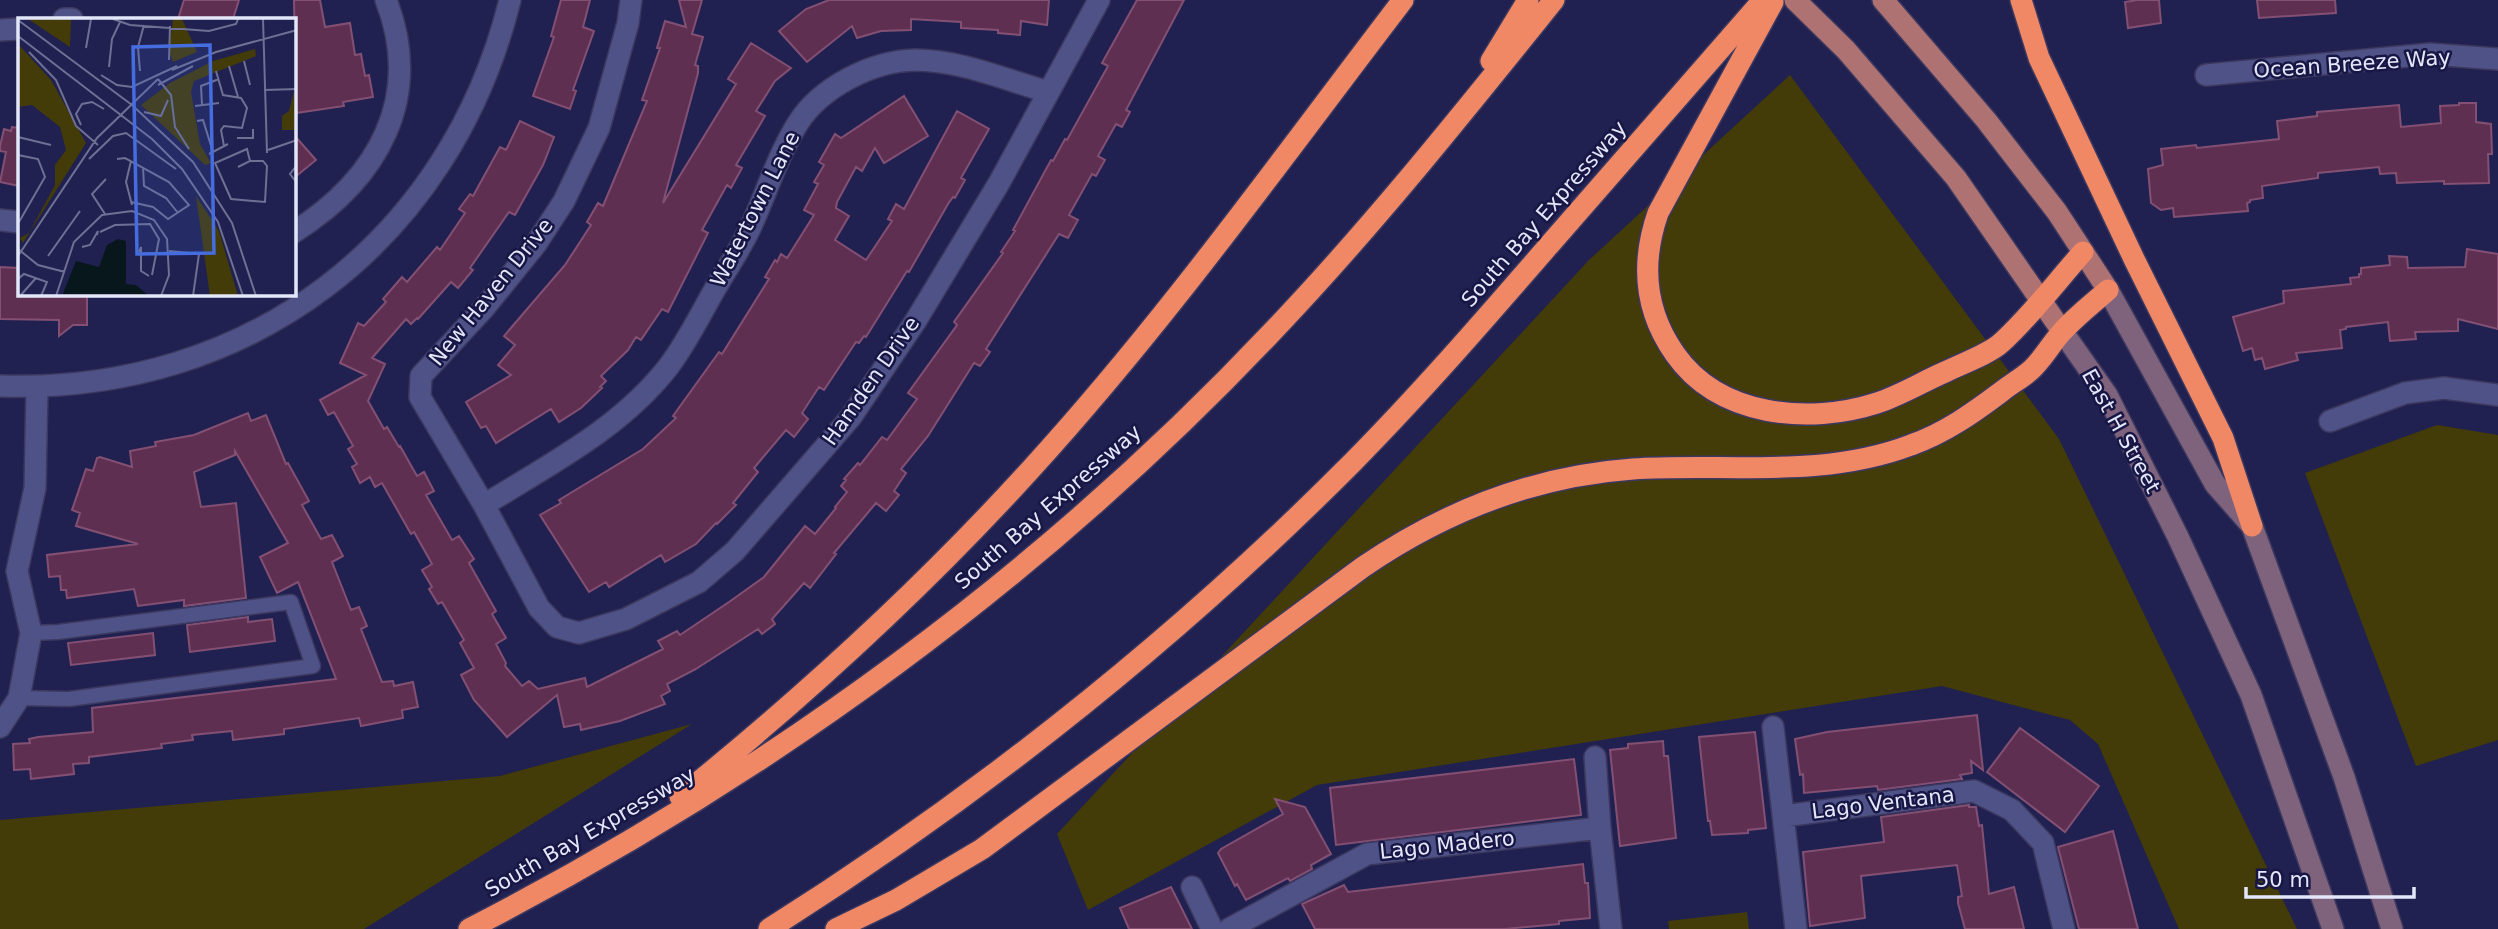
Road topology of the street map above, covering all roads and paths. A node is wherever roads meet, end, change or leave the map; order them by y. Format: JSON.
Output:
{"nodes":[{"id":1,"x":386,"y":0,"type":"edge"},
{"id":2,"x":510,"y":0,"type":"edge"},
{"id":3,"x":631,"y":0,"type":"edge"},
{"id":4,"x":1099,"y":0,"type":"edge"},
{"id":5,"x":1403,"y":0,"type":"edge"},
{"id":6,"x":1528,"y":0,"type":"edge"},
{"id":7,"x":1554,"y":0,"type":"edge"},
{"id":8,"x":1763,"y":0,"type":"edge"},
{"id":9,"x":1774,"y":0,"type":"edge"},
{"id":10,"x":1795,"y":0,"type":"edge"},
{"id":11,"x":1883,"y":0,"type":"edge"},
{"id":12,"x":2021,"y":0,"type":"edge"},
{"id":13,"x":18,"y":29,"type":"edge"},
{"id":14,"x":0,"y":30,"type":"edge"},
{"id":15,"x":2498,"y":59,"type":"edge"},
{"id":16,"x":2206,"y":75,"type":"dead end"},
{"id":17,"x":1048,"y":92,"type":"junction"},
{"id":18,"x":1440,"y":142,"type":"junction"},
{"id":19,"x":0,"y":220,"type":"edge"},
{"id":20,"x":18,"y":222,"type":"edge"},
{"id":21,"x":296,"y":231,"type":"edge"},
{"id":22,"x":2083,"y":252,"type":"junction"},
{"id":23,"x":2108,"y":290,"type":"junction"},
{"id":24,"x":2040,"y":300,"type":"junction"},
{"id":25,"x":2062,"y":331,"type":"junction"},
{"id":26,"x":0,"y":386,"type":"edge"},
{"id":27,"x":37,"y":387,"type":"junction"},
{"id":28,"x":2498,"y":395,"type":"edge"},
{"id":29,"x":2330,"y":421,"type":"dead end"},
{"id":30,"x":484,"y":505,"type":"junction"},
{"id":31,"x":2252,"y":526,"type":"junction"},
{"id":32,"x":539,"y":608,"type":"joint"},
{"id":33,"x":31,"y":633,"type":"junction"},
{"id":34,"x":19,"y":698,"type":"junction"},
{"id":35,"x":0,"y":727,"type":"edge"},
{"id":36,"x":1773,"y":727,"type":"dead end"},
{"id":37,"x":1595,"y":757,"type":"dead end"},
{"id":38,"x":1784,"y":816,"type":"junction"},
{"id":39,"x":1600,"y":828,"type":"junction"},
{"id":40,"x":603,"y":857,"type":"junction"},
{"id":41,"x":1192,"y":887,"type":"dead end"},
{"id":42,"x":470,"y":929,"type":"edge"},
{"id":43,"x":769,"y":929,"type":"edge"},
{"id":44,"x":836,"y":929,"type":"edge"},
{"id":45,"x":1212,"y":929,"type":"edge"},
{"id":46,"x":1229,"y":929,"type":"edge"},
{"id":47,"x":1611,"y":929,"type":"edge"},
{"id":48,"x":1796,"y":929,"type":"edge"},
{"id":49,"x":2064,"y":929,"type":"edge"},
{"id":50,"x":2333,"y":929,"type":"edge"},
{"id":51,"x":2392,"y":929,"type":"edge"}],
"edges":[{"from":1,"to":21,"type":"street"},
{"from":2,"to":27,"type":"street"},
{"from":3,"to":30,"type":"street","name":"New Haven Drive"},
{"from":4,"to":17,"type":"street","name":"Hamden Drive"},
{"from":5,"to":40,"type":"highway"},
{"from":6,"to":18,"type":"highway"},
{"from":7,"to":18,"type":"highway","name":"South Bay Expressway"},
{"from":8,"to":43,"type":"highway","name":"South Bay Expressway"},
{"from":9,"to":24,"type":"highway"},
{"from":10,"to":24,"type":"main road","name":"East H Street"},
{"from":11,"to":22,"type":"main road"},
{"from":12,"to":31,"type":"highway"},
{"from":13,"to":14,"type":"street"},
{"from":15,"to":16,"type":"street","name":"Ocean Breeze Way"},
{"from":17,"to":30,"type":"street","name":"Watertown Lane"},
{"from":17,"to":32,"type":"street","name":"Hamden Drive"},
{"from":18,"to":40,"type":"highway","name":"South Bay Expressway"},
{"from":19,"to":20,"type":"street"},
{"from":22,"to":23,"type":"main road"},
{"from":22,"to":24,"type":"highway"},
{"from":23,"to":25,"type":"highway"},
{"from":23,"to":31,"type":"main road"},
{"from":24,"to":25,"type":"main road","name":"East H Street"},
{"from":25,"to":44,"type":"highway"},
{"from":25,"to":50,"type":"main road","name":"East H Street"},
{"from":26,"to":27,"type":"street"},
{"from":27,"to":33,"type":"street"},
{"from":28,"to":29,"type":"street"},
{"from":30,"to":32,"type":"street","name":"New Haven Drive"},
{"from":31,"to":51,"type":"main road"},
{"from":33,"to":34,"type":"street"},
{"from":33,"to":34,"type":"lane"},
{"from":34,"to":35,"type":"street"},
{"from":36,"to":38,"type":"street","name":"Lago Ventana"},
{"from":37,"to":39,"type":"street"},
{"from":38,"to":48,"type":"street","name":"Lago Ventana"},
{"from":38,"to":49,"type":"street","name":"Lago Ventana"},
{"from":39,"to":46,"type":"street","name":"Lago Madero"},
{"from":39,"to":47,"type":"street"},
{"from":40,"to":42,"type":"highway","name":"South Bay Expressway"},
{"from":41,"to":45,"type":"street"}]}
